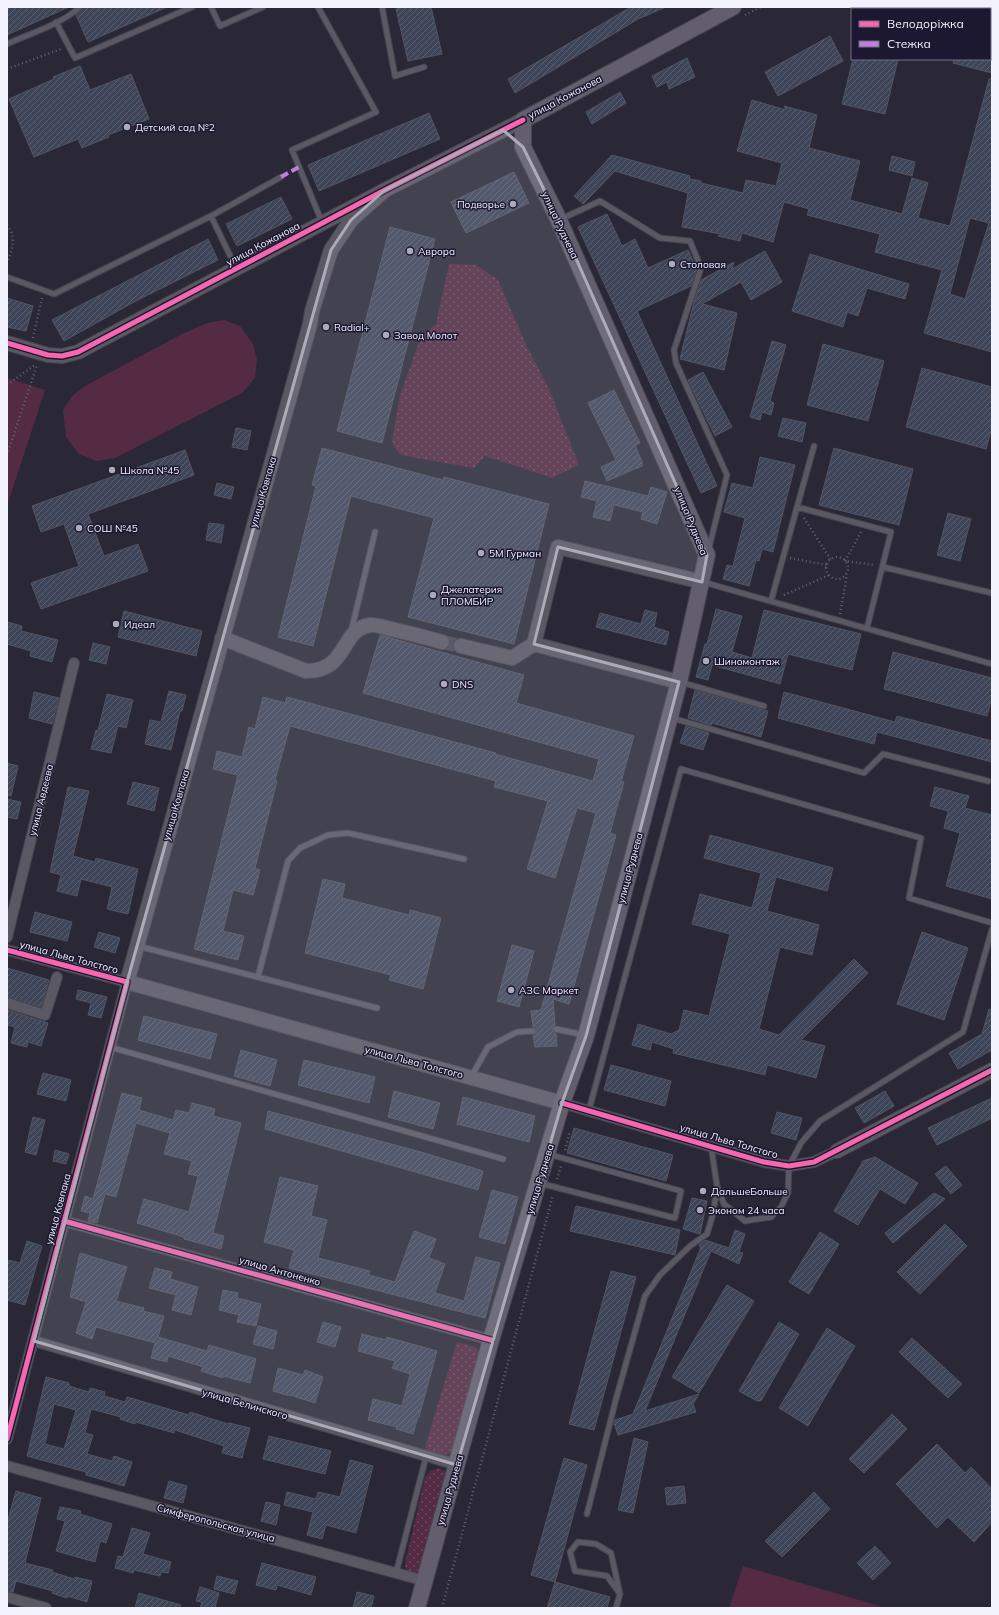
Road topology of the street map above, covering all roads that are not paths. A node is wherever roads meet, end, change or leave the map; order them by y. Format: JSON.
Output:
{"nodes":[{"id":1,"x":80,"y":7,"type":"edge"},
{"id":2,"x":192,"y":7,"type":"edge"},
{"id":3,"x":211,"y":7,"type":"edge"},
{"id":4,"x":263,"y":7,"type":"edge"},
{"id":5,"x":318,"y":7,"type":"edge"},
{"id":6,"x":382,"y":7,"type":"edge"},
{"id":7,"x":736,"y":13,"type":"edge"},
{"id":8,"x":56,"y":22,"type":"junction"},
{"id":9,"x":7,"y":44,"type":"edge"},
{"id":10,"x":424,"y":67,"type":"dead end"},
{"id":11,"x":523,"y":120,"type":"junction"},
{"id":12,"x":503,"y":130,"type":"junction"},
{"id":13,"x":522,"y":147,"type":"junction"},
{"id":14,"x":281,"y":177,"type":"dead end"},
{"id":15,"x":385,"y":190,"type":"junction"},
{"id":16,"x":211,"y":216,"type":"junction"},
{"id":17,"x":559,"y":220,"type":"junction"},
{"id":18,"x":323,"y":223,"type":"junction"},
{"id":19,"x":237,"y":268,"type":"junction"},
{"id":20,"x":7,"y":277,"type":"edge"},
{"id":21,"x":7,"y":343,"type":"edge"},
{"id":22,"x":814,"y":446,"type":"dead end"},
{"id":23,"x":797,"y":507,"type":"junction"},
{"id":24,"x":375,"y":532,"type":"dead end"},
{"id":25,"x":707,"y":555,"type":"junction"},
{"id":26,"x":883,"y":567,"type":"junction"},
{"id":27,"x":702,"y":582,"type":"junction"},
{"id":28,"x":992,"y":593,"type":"edge"},
{"id":29,"x":771,"y":601,"type":"junction"},
{"id":30,"x":867,"y":628,"type":"junction"},
{"id":31,"x":222,"y":638,"type":"junction"},
{"id":32,"x":350,"y":638,"type":"junction"},
{"id":33,"x":442,"y":642,"type":"tunnel mouth"},
{"id":34,"x":534,"y":644,"type":"junction"},
{"id":35,"x":461,"y":646,"type":"tunnel mouth"},
{"id":36,"x":74,"y":663,"type":"dead end"},
{"id":37,"x":992,"y":664,"type":"edge"},
{"id":38,"x":679,"y":682,"type":"junction"},
{"id":39,"x":764,"y":706,"type":"dead end"},
{"id":40,"x":670,"y":717,"type":"junction"},
{"id":41,"x":988,"y":781,"type":"dead end"},
{"id":42,"x":464,"y":859,"type":"dead end"},
{"id":43,"x":992,"y":923,"type":"edge"},
{"id":44,"x":992,"y":929,"type":"edge"},
{"id":45,"x":7,"y":937,"type":"edge"},
{"id":46,"x":137,"y":946,"type":"junction"},
{"id":47,"x":7,"y":950,"type":"edge"},
{"id":48,"x":57,"y":977,"type":"dead end"},
{"id":49,"x":258,"y":977,"type":"junction"},
{"id":50,"x":127,"y":982,"type":"junction"},
{"id":51,"x":7,"y":1003,"type":"edge"},
{"id":52,"x":377,"y":1008,"type":"dead end"},
{"id":53,"x":556,"y":1029,"type":"dead end"},
{"id":54,"x":533,"y":1031,"type":"dead end"},
{"id":55,"x":586,"y":1036,"type":"junction"},
{"id":56,"x":110,"y":1047,"type":"junction"},
{"id":57,"x":992,"y":1070,"type":"edge"},
{"id":58,"x":471,"y":1077,"type":"junction"},
{"id":59,"x":562,"y":1103,"type":"junction"},
{"id":60,"x":589,"y":1110,"type":"junction"},
{"id":61,"x":711,"y":1145,"type":"junction"},
{"id":62,"x":837,"y":1151,"type":"joint"},
{"id":63,"x":547,"y":1153,"type":"junction"},
{"id":64,"x":503,"y":1159,"type":"dead end"},
{"id":65,"x":789,"y":1166,"type":"junction"},
{"id":66,"x":538,"y":1183,"type":"junction"},
{"id":67,"x":717,"y":1186,"type":"junction"},
{"id":68,"x":64,"y":1221,"type":"junction"},
{"id":69,"x":491,"y":1340,"type":"junction"},
{"id":70,"x":34,"y":1341,"type":"junction"},
{"id":71,"x":7,"y":1439,"type":"edge"},
{"id":72,"x":426,"y":1457,"type":"junction"},
{"id":73,"x":457,"y":1465,"type":"junction"},
{"id":74,"x":7,"y":1466,"type":"edge"},
{"id":75,"x":587,"y":1514,"type":"dead end"},
{"id":76,"x":396,"y":1573,"type":"junction"},
{"id":77,"x":425,"y":1581,"type":"junction"},
{"id":78,"x":620,"y":1594,"type":"junction"},
{"id":79,"x":7,"y":1597,"type":"edge"},
{"id":80,"x":46,"y":1608,"type":"edge"},
{"id":81,"x":417,"y":1608,"type":"edge"},
{"id":82,"x":616,"y":1608,"type":"edge"}],
"edges":[{"from":1,"to":8,"type":"lane"},
{"from":2,"to":8,"type":"lane"},
{"from":3,"to":4,"type":"lane"},
{"from":5,"to":18,"type":"lane"},
{"from":6,"to":10,"type":"lane"},
{"from":7,"to":11,"type":"main road","name":"улица Кожанова"},
{"from":8,"to":9,"type":"lane"},
{"from":11,"to":12,"type":"street","name":"улица Кожанова"},
{"from":11,"to":13,"type":"main road","name":"улица Руднева"},
{"from":12,"to":13,"type":"street","name":"улица Руднева"},
{"from":12,"to":15,"type":"street","name":"улица Кожанова"},
{"from":13,"to":17,"type":"main road","name":"улица Руднева"},
{"from":14,"to":16,"type":"lane"},
{"from":15,"to":18,"type":"street","name":"улица Кожанова"},
{"from":15,"to":31,"type":"street","name":"улица Ковпака"},
{"from":16,"to":19,"type":"lane"},
{"from":16,"to":20,"type":"lane"},
{"from":17,"to":25,"type":"main road","name":"улица Руднева"},
{"from":17,"to":25,"type":"lane"},
{"from":18,"to":19,"type":"street","name":"улица Кожанова"},
{"from":19,"to":21,"type":"street","name":"улица Кожанова"},
{"from":22,"to":23,"type":"lane"},
{"from":23,"to":26,"type":"lane"},
{"from":23,"to":29,"type":"lane"},
{"from":24,"to":32,"type":"lane"},
{"from":25,"to":27,"type":"main road","name":"улица Руднева"},
{"from":26,"to":28,"type":"lane"},
{"from":26,"to":30,"type":"lane"},
{"from":27,"to":29,"type":"lane"},
{"from":27,"to":34,"type":"street"},
{"from":27,"to":38,"type":"main road","name":"улица Руднева"},
{"from":29,"to":30,"type":"lane"},
{"from":30,"to":37,"type":"lane"},
{"from":31,"to":32,"type":"street"},
{"from":31,"to":46,"type":"street","name":"улица Ковпака"},
{"from":32,"to":33,"type":"street"},
{"from":34,"to":35,"type":"street"},
{"from":34,"to":38,"type":"street"},
{"from":36,"to":45,"type":"street","name":"улица Авдеева"},
{"from":38,"to":39,"type":"lane"},
{"from":38,"to":40,"type":"main road","name":"улица Руднева"},
{"from":40,"to":41,"type":"lane"},
{"from":40,"to":55,"type":"main road","name":"улица Руднева"},
{"from":42,"to":49,"type":"lane"},
{"from":43,"to":60,"type":"lane"},
{"from":44,"to":65,"type":"lane"},
{"from":46,"to":49,"type":"lane"},
{"from":46,"to":50,"type":"street","name":"улица Ковпака"},
{"from":47,"to":50,"type":"street","name":"улица Льва Толстого"},
{"from":48,"to":51,"type":"street"},
{"from":49,"to":52,"type":"lane"},
{"from":50,"to":56,"type":"street","name":"улица Ковпака"},
{"from":50,"to":58,"type":"street","name":"улица Льва Толстого"},
{"from":53,"to":55,"type":"lane"},
{"from":54,"to":58,"type":"lane"},
{"from":55,"to":59,"type":"main road","name":"улица Руднева"},
{"from":56,"to":64,"type":"lane"},
{"from":56,"to":68,"type":"street","name":"улица Ковпака"},
{"from":57,"to":62,"type":"street","name":"улица Льва Толстого"},
{"from":58,"to":59,"type":"street","name":"улица Льва Толстого"},
{"from":59,"to":60,"type":"street","name":"улица Льва Толстого"},
{"from":59,"to":63,"type":"main road","name":"улица Руднева"},
{"from":60,"to":61,"type":"street","name":"улица Льва Толстого"},
{"from":61,"to":65,"type":"street","name":"улица Льва Толстого"},
{"from":61,"to":67,"type":"lane"},
{"from":62,"to":65,"type":"street","name":"улица Льва Толстого"},
{"from":63,"to":66,"type":"main road","name":"улица Руднева"},
{"from":63,"to":66,"type":"lane"},
{"from":65,"to":67,"type":"lane"},
{"from":66,"to":69,"type":"main road","name":"улица Руднева"},
{"from":67,"to":75,"type":"lane"},
{"from":68,"to":69,"type":"street","name":"улица Антоненко"},
{"from":68,"to":70,"type":"street","name":"улица Ковпака"},
{"from":69,"to":73,"type":"main road","name":"улица Руднева"},
{"from":70,"to":71,"type":"street","name":"улица Ковпака"},
{"from":70,"to":72,"type":"street","name":"улица Белинского"},
{"from":72,"to":73,"type":"street","name":"улица Белинского"},
{"from":72,"to":76,"type":"lane"},
{"from":73,"to":77,"type":"main road","name":"улица Руднева"},
{"from":74,"to":76,"type":"street","name":"Симферопольская улица"},
{"from":76,"to":77,"type":"street","name":"Симферопольская улица"},
{"from":77,"to":81,"type":"main road","name":"улица Руднева"},
{"from":78,"to":78,"type":"lane"},
{"from":78,"to":82,"type":"lane"},
{"from":79,"to":80,"type":"street"}]}
